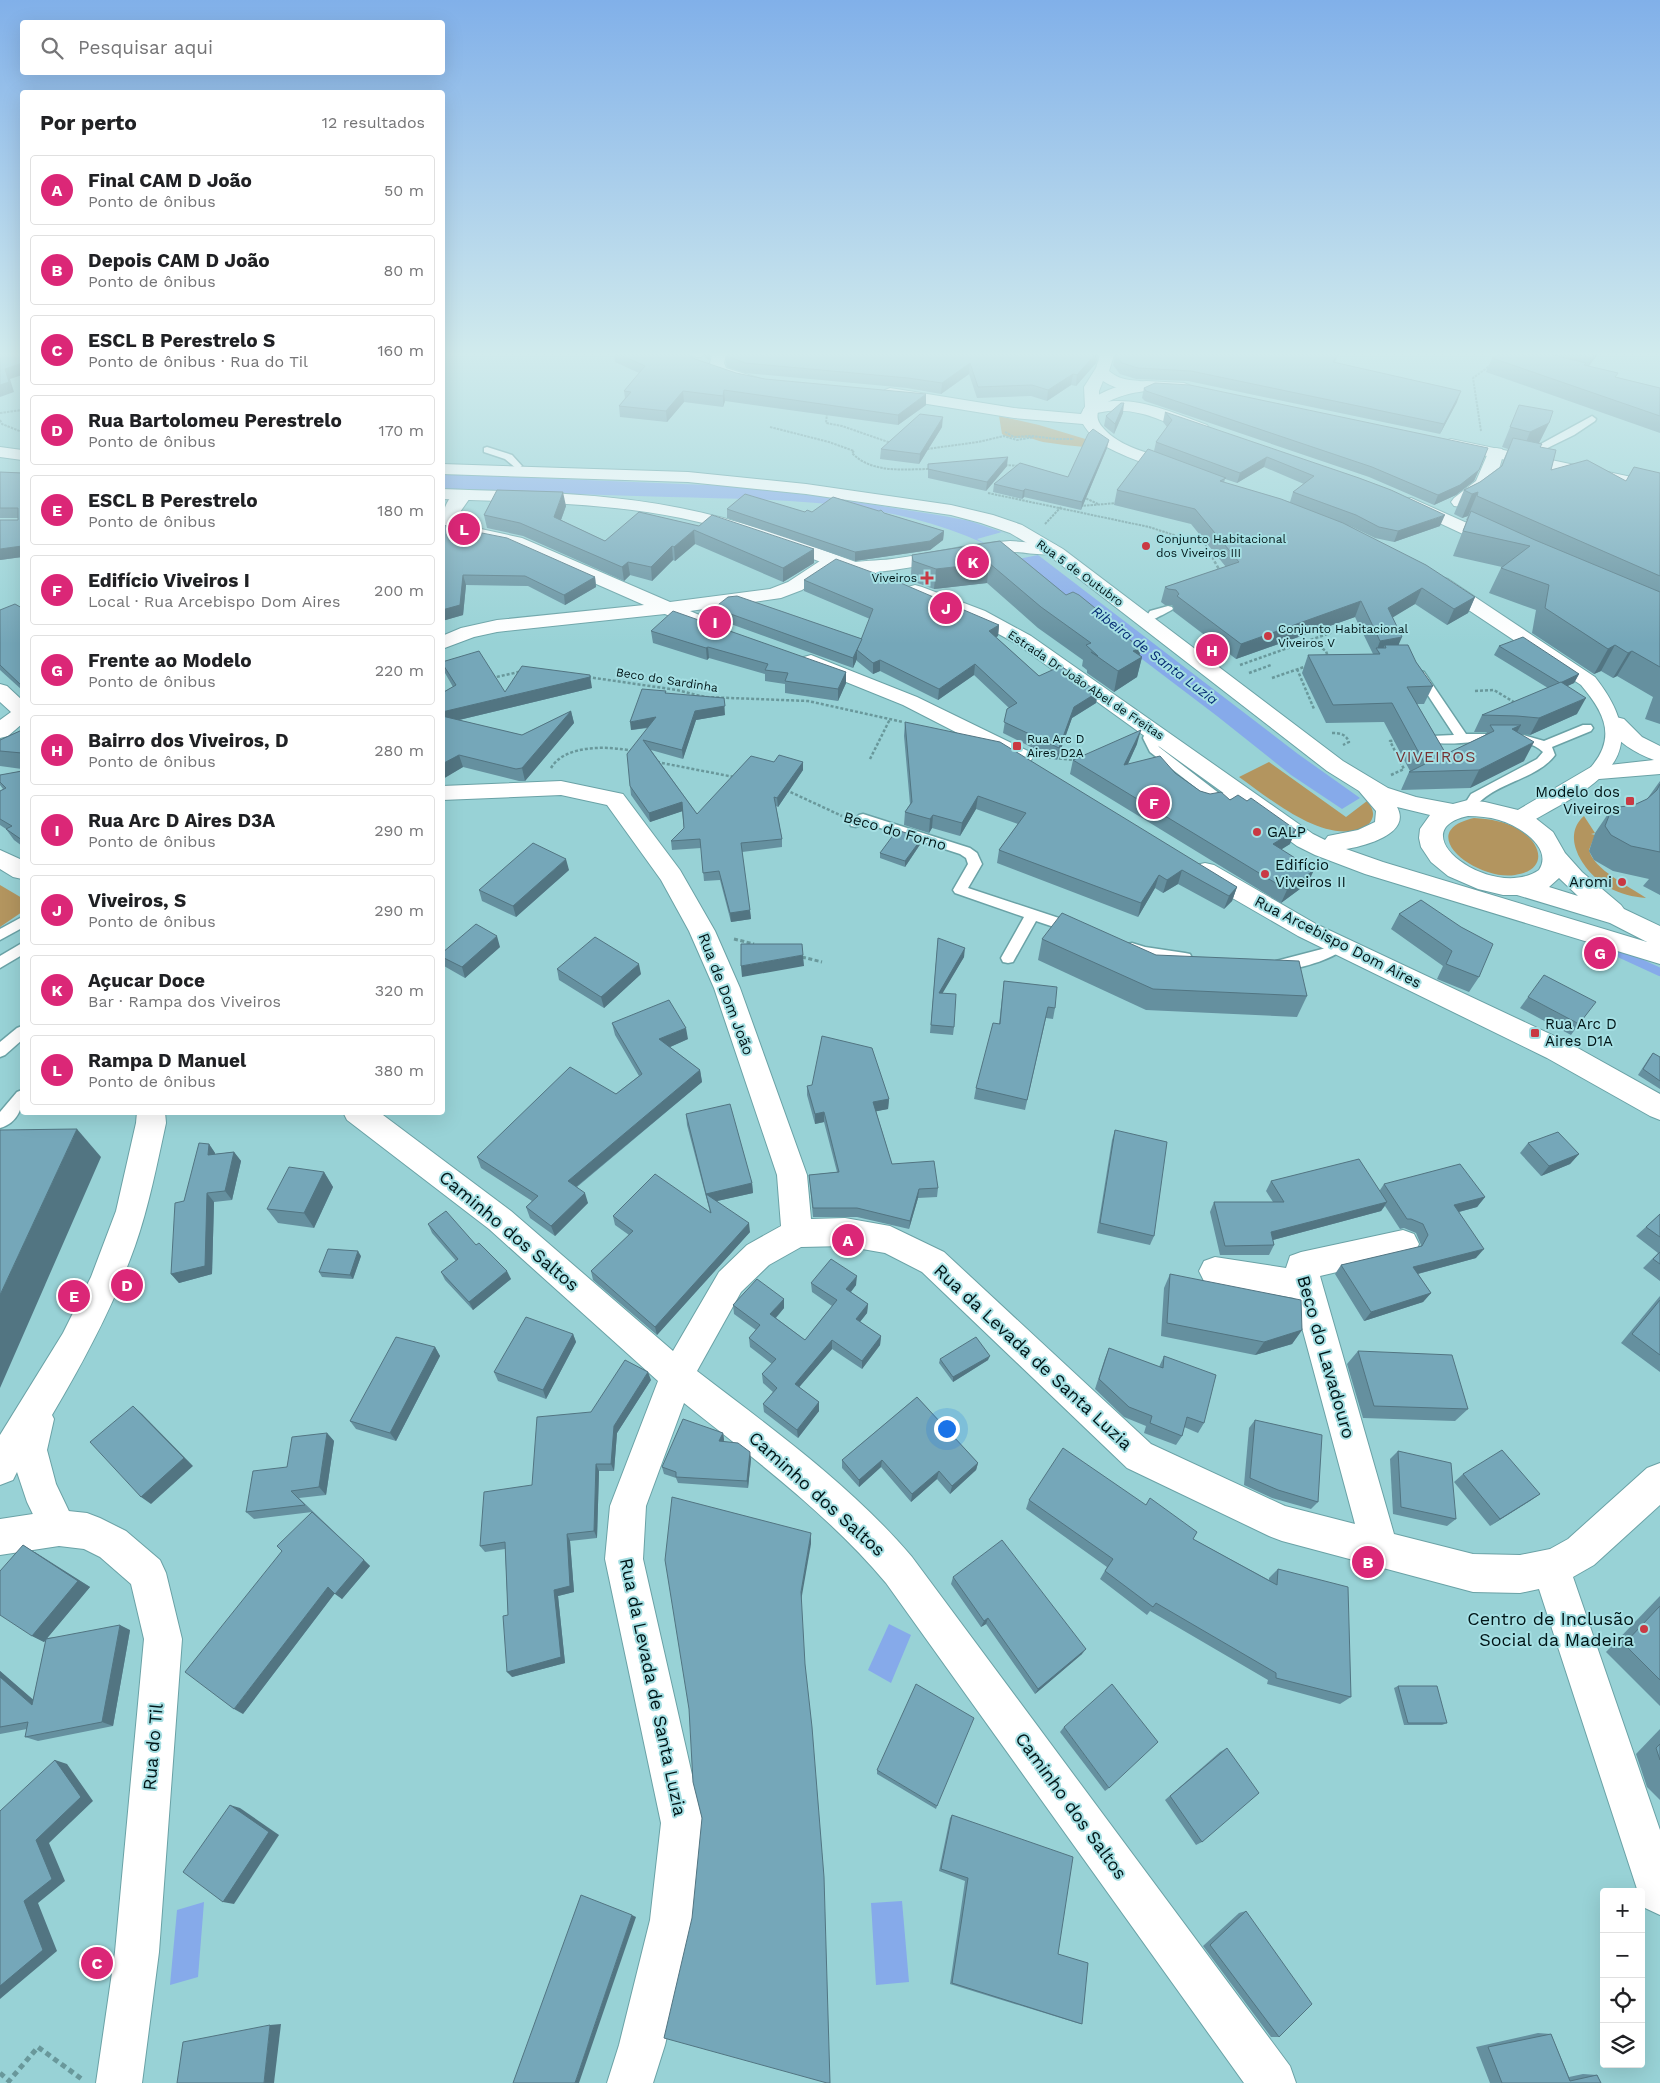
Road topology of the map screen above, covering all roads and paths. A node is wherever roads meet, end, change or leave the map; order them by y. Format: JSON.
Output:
{"nodes":[{"id":1,"x":852,"y":449,"type":"edge"},
{"id":2,"x":1127,"y":449,"type":"edge"},
{"id":3,"x":1475,"y":449,"type":"edge"},
{"id":4,"x":1537,"y":449,"type":"edge"},
{"id":5,"x":487,"y":450,"type":"dead end"},
{"id":6,"x":0,"y":452,"type":"edge"},
{"id":7,"x":1496,"y":454,"type":"junction"},
{"id":8,"x":20,"y":455,"type":"edge"},
{"id":9,"x":1518,"y":458,"type":"junction"},
{"id":10,"x":1004,"y":465,"type":"edge"},
{"id":11,"x":517,"y":466,"type":"dead end"},
{"id":12,"x":1025,"y":467,"type":"edge"},
{"id":13,"x":445,"y":469,"type":"edge"},
{"id":14,"x":936,"y":470,"type":"edge"},
{"id":15,"x":1195,"y":475,"type":"edge"},
{"id":16,"x":1660,"y":488,"type":"edge"},
{"id":17,"x":988,"y":493,"type":"edge"},
{"id":18,"x":445,"y":494,"type":"edge"},
{"id":19,"x":462,"y":495,"type":"junction"},
{"id":20,"x":1394,"y":495,"type":"edge"},
{"id":21,"x":1078,"y":496,"type":"edge"},
{"id":22,"x":1126,"y":502,"type":"edge"},
{"id":23,"x":1098,"y":504,"type":"junction"},
{"id":24,"x":1060,"y":508,"type":"junction"},
{"id":25,"x":1434,"y":514,"type":"junction"},
{"id":26,"x":1049,"y":518,"type":"dead end"},
{"id":27,"x":445,"y":520,"type":"edge"},
{"id":28,"x":445,"y":529,"type":"edge"},
{"id":29,"x":950,"y":534,"type":"dead end"},
{"id":30,"x":986,"y":548,"type":"junction"},
{"id":31,"x":1050,"y":549,"type":"junction"},
{"id":32,"x":1515,"y":551,"type":"edge"},
{"id":33,"x":833,"y":561,"type":"junction"},
{"id":34,"x":1224,"y":575,"type":"edge"},
{"id":35,"x":1428,"y":575,"type":"edge"},
{"id":36,"x":894,"y":577,"type":"junction"},
{"id":37,"x":667,"y":608,"type":"junction"},
{"id":38,"x":1168,"y":609,"type":"edge"},
{"id":39,"x":1151,"y":617,"type":"dead end"},
{"id":40,"x":1316,"y":623,"type":"edge"},
{"id":41,"x":733,"y":634,"type":"edge"},
{"id":42,"x":1310,"y":640,"type":"junction"},
{"id":43,"x":445,"y":642,"type":"edge"},
{"id":44,"x":789,"y":654,"type":"edge"},
{"id":45,"x":1322,"y":656,"type":"edge"},
{"id":46,"x":1261,"y":658,"type":"junction"},
{"id":47,"x":1413,"y":663,"type":"edge"},
{"id":48,"x":1311,"y":664,"type":"edge"},
{"id":49,"x":1238,"y":666,"type":"dead end"},
{"id":50,"x":1297,"y":669,"type":"junction"},
{"id":51,"x":527,"y":670,"type":"edge"},
{"id":52,"x":1248,"y":673,"type":"dead end"},
{"id":53,"x":587,"y":676,"type":"edge"},
{"id":54,"x":489,"y":678,"type":"edge"},
{"id":55,"x":1272,"y":678,"type":"dead end"},
{"id":56,"x":0,"y":690,"type":"edge"},
{"id":57,"x":1475,"y":691,"type":"dead end"},
{"id":58,"x":1523,"y":708,"type":"edge"},
{"id":59,"x":1314,"y":709,"type":"dead end"},
{"id":60,"x":20,"y":711,"type":"edge"},
{"id":61,"x":20,"y":715,"type":"edge"},
{"id":62,"x":890,"y":719,"type":"junction"},
{"id":63,"x":909,"y":724,"type":"edge"},
{"id":64,"x":1616,"y":724,"type":"junction"},
{"id":65,"x":1587,"y":728,"type":"dead end"},
{"id":66,"x":0,"y":731,"type":"edge"},
{"id":67,"x":1153,"y":739,"type":"junction"},
{"id":68,"x":1436,"y":739,"type":"joint"},
{"id":69,"x":1463,"y":739,"type":"junction"},
{"id":70,"x":1544,"y":746,"type":"junction"},
{"id":71,"x":638,"y":754,"type":"edge"},
{"id":72,"x":1660,"y":755,"type":"edge"},
{"id":73,"x":870,"y":759,"type":"dead end"},
{"id":74,"x":653,"y":760,"type":"edge"},
{"id":75,"x":1660,"y":760,"type":"edge"},
{"id":76,"x":1080,"y":761,"type":"edge"},
{"id":77,"x":1031,"y":762,"type":"joint"},
{"id":78,"x":1660,"y":767,"type":"edge"},
{"id":79,"x":1603,"y":768,"type":"junction"},
{"id":80,"x":1391,"y":775,"type":"dead end"},
{"id":81,"x":738,"y":778,"type":"edge"},
{"id":82,"x":1369,"y":788,"type":"junction"},
{"id":83,"x":537,"y":789,"type":"junction"},
{"id":84,"x":782,"y":789,"type":"edge"},
{"id":85,"x":445,"y":793,"type":"edge"},
{"id":86,"x":1230,"y":795,"type":"junction"},
{"id":87,"x":1460,"y":810,"type":"junction"},
{"id":88,"x":1277,"y":819,"type":"junction"},
{"id":89,"x":1518,"y":819,"type":"junction"},
{"id":90,"x":856,"y":823,"type":"joint"},
{"id":91,"x":1336,"y":842,"type":"junction"},
{"id":92,"x":1183,"y":857,"type":"edge"},
{"id":93,"x":1555,"y":857,"type":"junction"},
{"id":94,"x":0,"y":858,"type":"edge"},
{"id":95,"x":1449,"y":865,"type":"junction"},
{"id":96,"x":20,"y":870,"type":"edge"},
{"id":97,"x":1512,"y":897,"type":"junction"},
{"id":98,"x":1032,"y":915,"type":"junction"},
{"id":99,"x":1620,"y":918,"type":"junction"},
{"id":100,"x":20,"y":923,"type":"edge"},
{"id":101,"x":1660,"y":925,"type":"edge"},
{"id":102,"x":702,"y":931,"type":"junction"},
{"id":103,"x":1088,"y":934,"type":"edge"},
{"id":104,"x":0,"y":935,"type":"edge"},
{"id":105,"x":1660,"y":937,"type":"edge"},
{"id":106,"x":1116,"y":943,"type":"edge"},
{"id":107,"x":758,"y":945,"type":"edge"},
{"id":108,"x":1340,"y":945,"type":"junction"},
{"id":109,"x":20,"y":949,"type":"edge"},
{"id":110,"x":794,"y":955,"type":"edge"},
{"id":111,"x":1660,"y":955,"type":"edge"},
{"id":112,"x":1008,"y":958,"type":"dead end"},
{"id":113,"x":1201,"y":960,"type":"edge"},
{"id":114,"x":822,"y":962,"type":"dead end"},
{"id":115,"x":0,"y":963,"type":"edge"},
{"id":116,"x":1268,"y":964,"type":"edge"},
{"id":117,"x":20,"y":1034,"type":"edge"},
{"id":118,"x":0,"y":1052,"type":"edge"},
{"id":119,"x":20,"y":1099,"type":"edge"},
{"id":120,"x":1660,"y":1108,"type":"edge"},
{"id":121,"x":151,"y":1115,"type":"edge"},
{"id":122,"x":367,"y":1120,"type":"edge"},
{"id":123,"x":0,"y":1122,"type":"edge"},
{"id":124,"x":796,"y":1232,"type":"junction"},
{"id":125,"x":1403,"y":1244,"type":"dead end"},
{"id":126,"x":1215,"y":1271,"type":"dead end"},
{"id":127,"x":1307,"y":1286,"type":"junction"},
{"id":128,"x":678,"y":1376,"type":"junction"},
{"id":129,"x":40,"y":1403,"type":"junction"},
{"id":130,"x":0,"y":1467,"type":"edge"},
{"id":131,"x":1660,"y":1481,"type":"edge"},
{"id":132,"x":59,"y":1528,"type":"junction"},
{"id":133,"x":0,"y":1537,"type":"edge"},
{"id":134,"x":1380,"y":1548,"type":"junction"},
{"id":135,"x":1551,"y":1568,"type":"junction"},
{"id":136,"x":1660,"y":1893,"type":"edge"},
{"id":137,"x":0,"y":2073,"type":"edge"},
{"id":138,"x":88,"y":2083,"type":"edge"},
{"id":139,"x":119,"y":2083,"type":"edge"},
{"id":140,"x":630,"y":2083,"type":"edge"},
{"id":141,"x":1273,"y":2083,"type":"edge"}],
"edges":[{"from":1,"to":14,"type":"path"},
{"from":2,"to":15,"type":"street"},
{"from":3,"to":7,"type":"street"},
{"from":4,"to":9,"type":"lane"},
{"from":5,"to":11,"type":"lane"},
{"from":6,"to":8,"type":"street"},
{"from":7,"to":9,"type":"street"},
{"from":7,"to":25,"type":"street"},
{"from":9,"to":16,"type":"street"},
{"from":10,"to":12,"type":"path"},
{"from":13,"to":31,"type":"street","name":"Rua 5 de Outubro"},
{"from":17,"to":24,"type":"path"},
{"from":18,"to":19,"type":"street","name":"Estrada Dr João Abel de Freitas"},
{"from":19,"to":27,"type":"street"},
{"from":19,"to":33,"type":"street","name":"Estrada Dr João Abel de Freitas"},
{"from":20,"to":25,"type":"street"},
{"from":21,"to":23,"type":"path"},
{"from":22,"to":23,"type":"path"},
{"from":23,"to":24,"type":"path"},
{"from":24,"to":26,"type":"path"},
{"from":24,"to":34,"type":"path"},
{"from":25,"to":32,"type":"street"},
{"from":28,"to":37,"type":"street"},
{"from":29,"to":30,"type":"street"},
{"from":30,"to":31,"type":"street"},
{"from":30,"to":36,"type":"street"},
{"from":31,"to":82,"type":"street","name":"Rua 5 de Outubro"},
{"from":33,"to":36,"type":"street","name":"Estrada Dr João Abel de Freitas"},
{"from":33,"to":37,"type":"street"},
{"from":35,"to":64,"type":"street"},
{"from":36,"to":67,"type":"street","name":"Estrada Dr João Abel de Freitas"},
{"from":37,"to":41,"type":"street"},
{"from":37,"to":43,"type":"street"},
{"from":38,"to":39,"type":"lane"},
{"from":40,"to":42,"type":"path"},
{"from":42,"to":45,"type":"path"},
{"from":42,"to":46,"type":"path"},
{"from":44,"to":77,"type":"street"},
{"from":46,"to":49,"type":"path"},
{"from":46,"to":52,"type":"path"},
{"from":47,"to":69,"type":"lane"},
{"from":48,"to":50,"type":"path"},
{"from":50,"to":55,"type":"path"},
{"from":50,"to":59,"type":"path"},
{"from":51,"to":54,"type":"path"},
{"from":53,"to":62,"type":"path","name":"Beco do Sardinha"},
{"from":56,"to":60,"type":"street"},
{"from":57,"to":58,"type":"path"},
{"from":61,"to":66,"type":"street"},
{"from":62,"to":63,"type":"path","name":"Beco do Sardinha"},
{"from":62,"to":73,"type":"path"},
{"from":64,"to":72,"type":"street"},
{"from":64,"to":79,"type":"street"},
{"from":65,"to":70,"type":"lane"},
{"from":67,"to":86,"type":"street","name":"Estrada Dr João Abel de Freitas"},
{"from":67,"to":86,"type":"lane"},
{"from":68,"to":69,"type":"lane"},
{"from":68,"to":80,"type":"path"},
{"from":69,"to":70,"type":"lane"},
{"from":70,"to":87,"type":"lane"},
{"from":71,"to":83,"type":"path"},
{"from":74,"to":81,"type":"path"},
{"from":75,"to":79,"type":"street"},
{"from":76,"to":77,"type":"path"},
{"from":78,"to":79,"type":"street"},
{"from":79,"to":89,"type":"street"},
{"from":82,"to":87,"type":"street","name":"Rua 5 de Outubro"},
{"from":82,"to":91,"type":"street"},
{"from":83,"to":85,"type":"street","name":"Rua de Dom João"},
{"from":83,"to":102,"type":"street","name":"Rua de Dom João"},
{"from":84,"to":90,"type":"path","name":"Beco do Forno"},
{"from":86,"to":88,"type":"street","name":"Estrada Dr João Abel de Freitas"},
{"from":87,"to":89,"type":"street","name":"Rua 5 de Outubro"},
{"from":87,"to":95,"type":"street"},
{"from":88,"to":91,"type":"street","name":"Estrada Dr João Abel de Freitas"},
{"from":88,"to":97,"type":"street","name":"Estrada Dr João Abel de Freitas"},
{"from":89,"to":93,"type":"street","name":"Rua 5 de Outubro"},
{"from":90,"to":98,"type":"lane","name":"Beco do Forno"},
{"from":91,"to":95,"type":"street","name":"Estrada Dr João Abel de Freitas"},
{"from":92,"to":108,"type":"street","name":"Rua Arcebispo Dom Aires"},
{"from":93,"to":97,"type":"street"},
{"from":93,"to":99,"type":"street","name":"Rua 5 de Outubro"},
{"from":94,"to":96,"type":"street"},
{"from":95,"to":97,"type":"street"},
{"from":97,"to":99,"type":"street"},
{"from":97,"to":111,"type":"street","name":"Estrada Dr João Abel de Freitas"},
{"from":98,"to":103,"type":"lane"},
{"from":98,"to":112,"type":"lane"},
{"from":99,"to":101,"type":"lane"},
{"from":99,"to":105,"type":"street"},
{"from":100,"to":104,"type":"lane"},
{"from":102,"to":107,"type":"path"},
{"from":102,"to":124,"type":"street","name":"Rua de Dom João"},
{"from":106,"to":113,"type":"lane"},
{"from":108,"to":116,"type":"lane"},
{"from":108,"to":120,"type":"street","name":"Rua Arcebispo Dom Aires"},
{"from":109,"to":115,"type":"lane"},
{"from":110,"to":114,"type":"path"},
{"from":117,"to":118,"type":"lane"},
{"from":119,"to":123,"type":"lane"},
{"from":121,"to":129,"type":"street"},
{"from":122,"to":128,"type":"street","name":"Caminho dos Saltos"},
{"from":124,"to":128,"type":"street","name":"Rua da Levada de Santa Luzia"},
{"from":124,"to":134,"type":"street","name":"Rua da Levada de Santa Luzia"},
{"from":125,"to":127,"type":"street","name":"Beco do Lavadouro"},
{"from":126,"to":127,"type":"street"},
{"from":127,"to":134,"type":"street","name":"Beco do Lavadouro"},
{"from":128,"to":140,"type":"street","name":"Rua da Levada de Santa Luzia"},
{"from":128,"to":141,"type":"street","name":"Caminho dos Saltos"},
{"from":129,"to":130,"type":"street"},
{"from":129,"to":132,"type":"street"},
{"from":131,"to":135,"type":"street","name":"Rua da Levada de Santa Luzia"},
{"from":132,"to":133,"type":"street","name":"Rua do Til"},
{"from":132,"to":139,"type":"street","name":"Rua do Til"},
{"from":134,"to":135,"type":"street","name":"Rua da Levada de Santa Luzia"},
{"from":135,"to":136,"type":"street"},
{"from":137,"to":138,"type":"path"}]}
